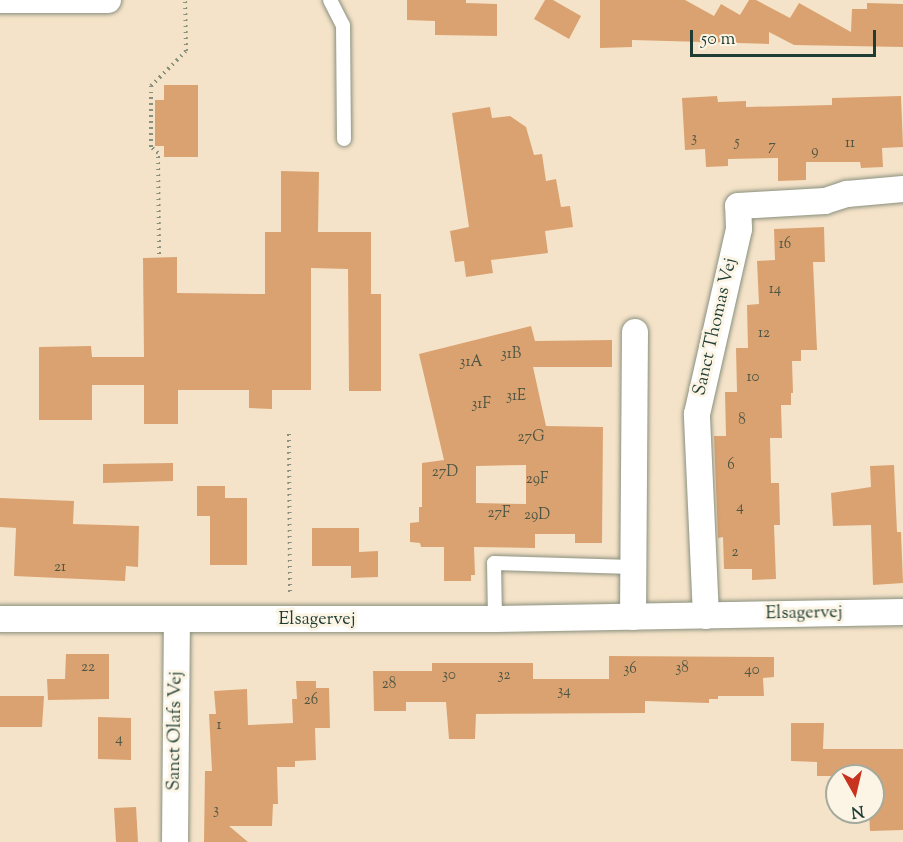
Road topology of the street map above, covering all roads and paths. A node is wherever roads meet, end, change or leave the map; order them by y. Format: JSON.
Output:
{"nodes":[{"id":1,"x":0,"y":0,"type":"edge"},
{"id":2,"x":108,"y":0,"type":"edge"},
{"id":3,"x":185,"y":0,"type":"edge"},
{"id":4,"x":330,"y":0,"type":"edge"},
{"id":5,"x":344,"y":139,"type":"dead end"},
{"id":6,"x":903,"y":189,"type":"edge"},
{"id":7,"x":159,"y":254,"type":"dead end"},
{"id":8,"x":635,"y":332,"type":"dead end"},
{"id":9,"x":290,"y":434,"type":"dead end"},
{"id":10,"x":633,"y":567,"type":"junction"},
{"id":11,"x":903,"y":612,"type":"edge"},
{"id":12,"x":706,"y":616,"type":"junction"},
{"id":13,"x":633,"y":617,"type":"junction"},
{"id":14,"x":0,"y":619,"type":"edge"},
{"id":15,"x":495,"y":619,"type":"junction"},
{"id":16,"x":177,"y":620,"type":"junction"},
{"id":17,"x":290,"y":620,"type":"junction"},
{"id":18,"x":175,"y":842,"type":"edge"}],
"edges":[{"from":1,"to":2,"type":"street"},
{"from":3,"to":7,"type":"path"},
{"from":4,"to":5,"type":"lane"},
{"from":6,"to":12,"type":"street","name":"Sanct Thomas Vej"},
{"from":8,"to":10,"type":"street"},
{"from":9,"to":17,"type":"path"},
{"from":10,"to":13,"type":"street"},
{"from":10,"to":15,"type":"lane"},
{"from":11,"to":12,"type":"street","name":"Elsagervej"},
{"from":12,"to":13,"type":"street","name":"Elsagervej"},
{"from":13,"to":15,"type":"street","name":"Elsagervej"},
{"from":14,"to":16,"type":"street","name":"Elsagervej"},
{"from":15,"to":17,"type":"street","name":"Elsagervej"},
{"from":16,"to":17,"type":"street","name":"Elsagervej"},
{"from":16,"to":18,"type":"street","name":"Sanct Olafs Vej"}]}
